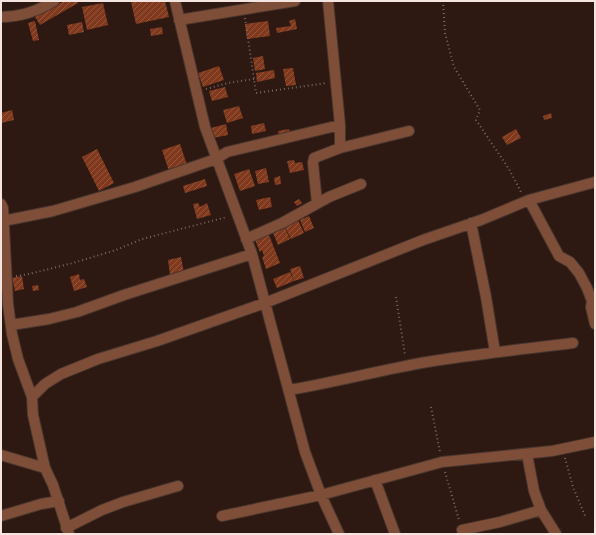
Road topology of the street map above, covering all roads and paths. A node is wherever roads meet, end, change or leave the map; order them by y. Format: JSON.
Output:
{"nodes":[{"id":1,"x":54,"y":1,"type":"edge"},
{"id":2,"x":175,"y":1,"type":"edge"},
{"id":3,"x":295,"y":1,"type":"edge"},
{"id":4,"x":328,"y":1,"type":"edge"},
{"id":5,"x":443,"y":1,"type":"edge"},
{"id":6,"x":244,"y":9,"type":"junction"},
{"id":7,"x":1,"y":17,"type":"edge"},
{"id":8,"x":179,"y":20,"type":"junction"},
{"id":9,"x":254,"y":79,"type":"junction"},
{"id":10,"x":336,"y":82,"type":"junction"},
{"id":11,"x":196,"y":92,"type":"junction"},
{"id":12,"x":340,"y":125,"type":"junction"},
{"id":13,"x":409,"y":131,"type":"dead end"},
{"id":14,"x":340,"y":148,"type":"junction"},
{"id":15,"x":216,"y":159,"type":"junction"},
{"id":16,"x":595,"y":182,"type":"edge"},
{"id":17,"x":361,"y":184,"type":"dead end"},
{"id":18,"x":529,"y":200,"type":"junction"},
{"id":19,"x":317,"y":203,"type":"junction"},
{"id":20,"x":1,"y":204,"type":"edge"},
{"id":21,"x":237,"y":214,"type":"junction"},
{"id":22,"x":3,"y":221,"type":"junction"},
{"id":23,"x":471,"y":223,"type":"junction"},
{"id":24,"x":246,"y":239,"type":"junction"},
{"id":25,"x":252,"y":254,"type":"junction"},
{"id":26,"x":7,"y":277,"type":"junction"},
{"id":27,"x":396,"y":297,"type":"dead end"},
{"id":28,"x":265,"y":303,"type":"junction"},
{"id":29,"x":595,"y":324,"type":"edge"},
{"id":30,"x":11,"y":325,"type":"junction"},
{"id":31,"x":573,"y":343,"type":"dead end"},
{"id":32,"x":495,"y":352,"type":"junction"},
{"id":33,"x":406,"y":366,"type":"junction"},
{"id":34,"x":289,"y":390,"type":"junction"},
{"id":35,"x":32,"y":397,"type":"junction"},
{"id":36,"x":595,"y":442,"type":"edge"},
{"id":37,"x":562,"y":449,"type":"junction"},
{"id":38,"x":526,"y":454,"type":"junction"},
{"id":39,"x":1,"y":455,"type":"edge"},
{"id":40,"x":45,"y":468,"type":"junction"},
{"id":41,"x":375,"y":480,"type":"junction"},
{"id":42,"x":178,"y":486,"type":"dead end"},
{"id":43,"x":321,"y":495,"type":"junction"},
{"id":44,"x":59,"y":501,"type":"junction"},
{"id":45,"x":541,"y":510,"type":"junction"},
{"id":46,"x":1,"y":516,"type":"edge"},
{"id":47,"x":222,"y":516,"type":"dead end"},
{"id":48,"x":586,"y":518,"type":"dead end"},
{"id":49,"x":462,"y":530,"type":"dead end"},
{"id":50,"x":68,"y":531,"type":"edge"},
{"id":51,"x":339,"y":534,"type":"edge"},
{"id":52,"x":395,"y":534,"type":"edge"},
{"id":53,"x":556,"y":534,"type":"edge"}],
"edges":[{"from":1,"to":7,"type":"street"},
{"from":2,"to":8,"type":"street"},
{"from":3,"to":6,"type":"street"},
{"from":4,"to":10,"type":"street"},
{"from":5,"to":18,"type":"path"},
{"from":6,"to":8,"type":"street"},
{"from":6,"to":9,"type":"path"},
{"from":8,"to":11,"type":"street"},
{"from":9,"to":10,"type":"path"},
{"from":9,"to":11,"type":"path"},
{"from":10,"to":12,"type":"street"},
{"from":11,"to":15,"type":"street"},
{"from":12,"to":14,"type":"street"},
{"from":12,"to":15,"type":"street"},
{"from":13,"to":14,"type":"street"},
{"from":14,"to":19,"type":"street"},
{"from":15,"to":21,"type":"street"},
{"from":15,"to":22,"type":"street"},
{"from":16,"to":18,"type":"street"},
{"from":17,"to":19,"type":"street"},
{"from":18,"to":23,"type":"street"},
{"from":18,"to":29,"type":"street"},
{"from":19,"to":24,"type":"street"},
{"from":20,"to":22,"type":"street"},
{"from":21,"to":24,"type":"street"},
{"from":21,"to":26,"type":"path"},
{"from":22,"to":26,"type":"street"},
{"from":23,"to":28,"type":"street"},
{"from":23,"to":32,"type":"street"},
{"from":24,"to":25,"type":"street"},
{"from":25,"to":28,"type":"street"},
{"from":25,"to":30,"type":"street"},
{"from":26,"to":30,"type":"street"},
{"from":27,"to":33,"type":"path"},
{"from":28,"to":34,"type":"street"},
{"from":28,"to":35,"type":"street"},
{"from":30,"to":35,"type":"street"},
{"from":31,"to":32,"type":"street"},
{"from":32,"to":33,"type":"street"},
{"from":33,"to":34,"type":"street"},
{"from":34,"to":43,"type":"street"},
{"from":35,"to":40,"type":"street"},
{"from":36,"to":37,"type":"street"},
{"from":37,"to":38,"type":"street"},
{"from":37,"to":48,"type":"path"},
{"from":38,"to":41,"type":"street"},
{"from":38,"to":45,"type":"street"},
{"from":39,"to":40,"type":"street"},
{"from":40,"to":44,"type":"street"},
{"from":41,"to":43,"type":"street"},
{"from":41,"to":52,"type":"street"},
{"from":42,"to":50,"type":"street"},
{"from":43,"to":47,"type":"street"},
{"from":43,"to":51,"type":"street"},
{"from":44,"to":46,"type":"street"},
{"from":44,"to":50,"type":"street"},
{"from":45,"to":49,"type":"street"},
{"from":45,"to":53,"type":"street"}]}
